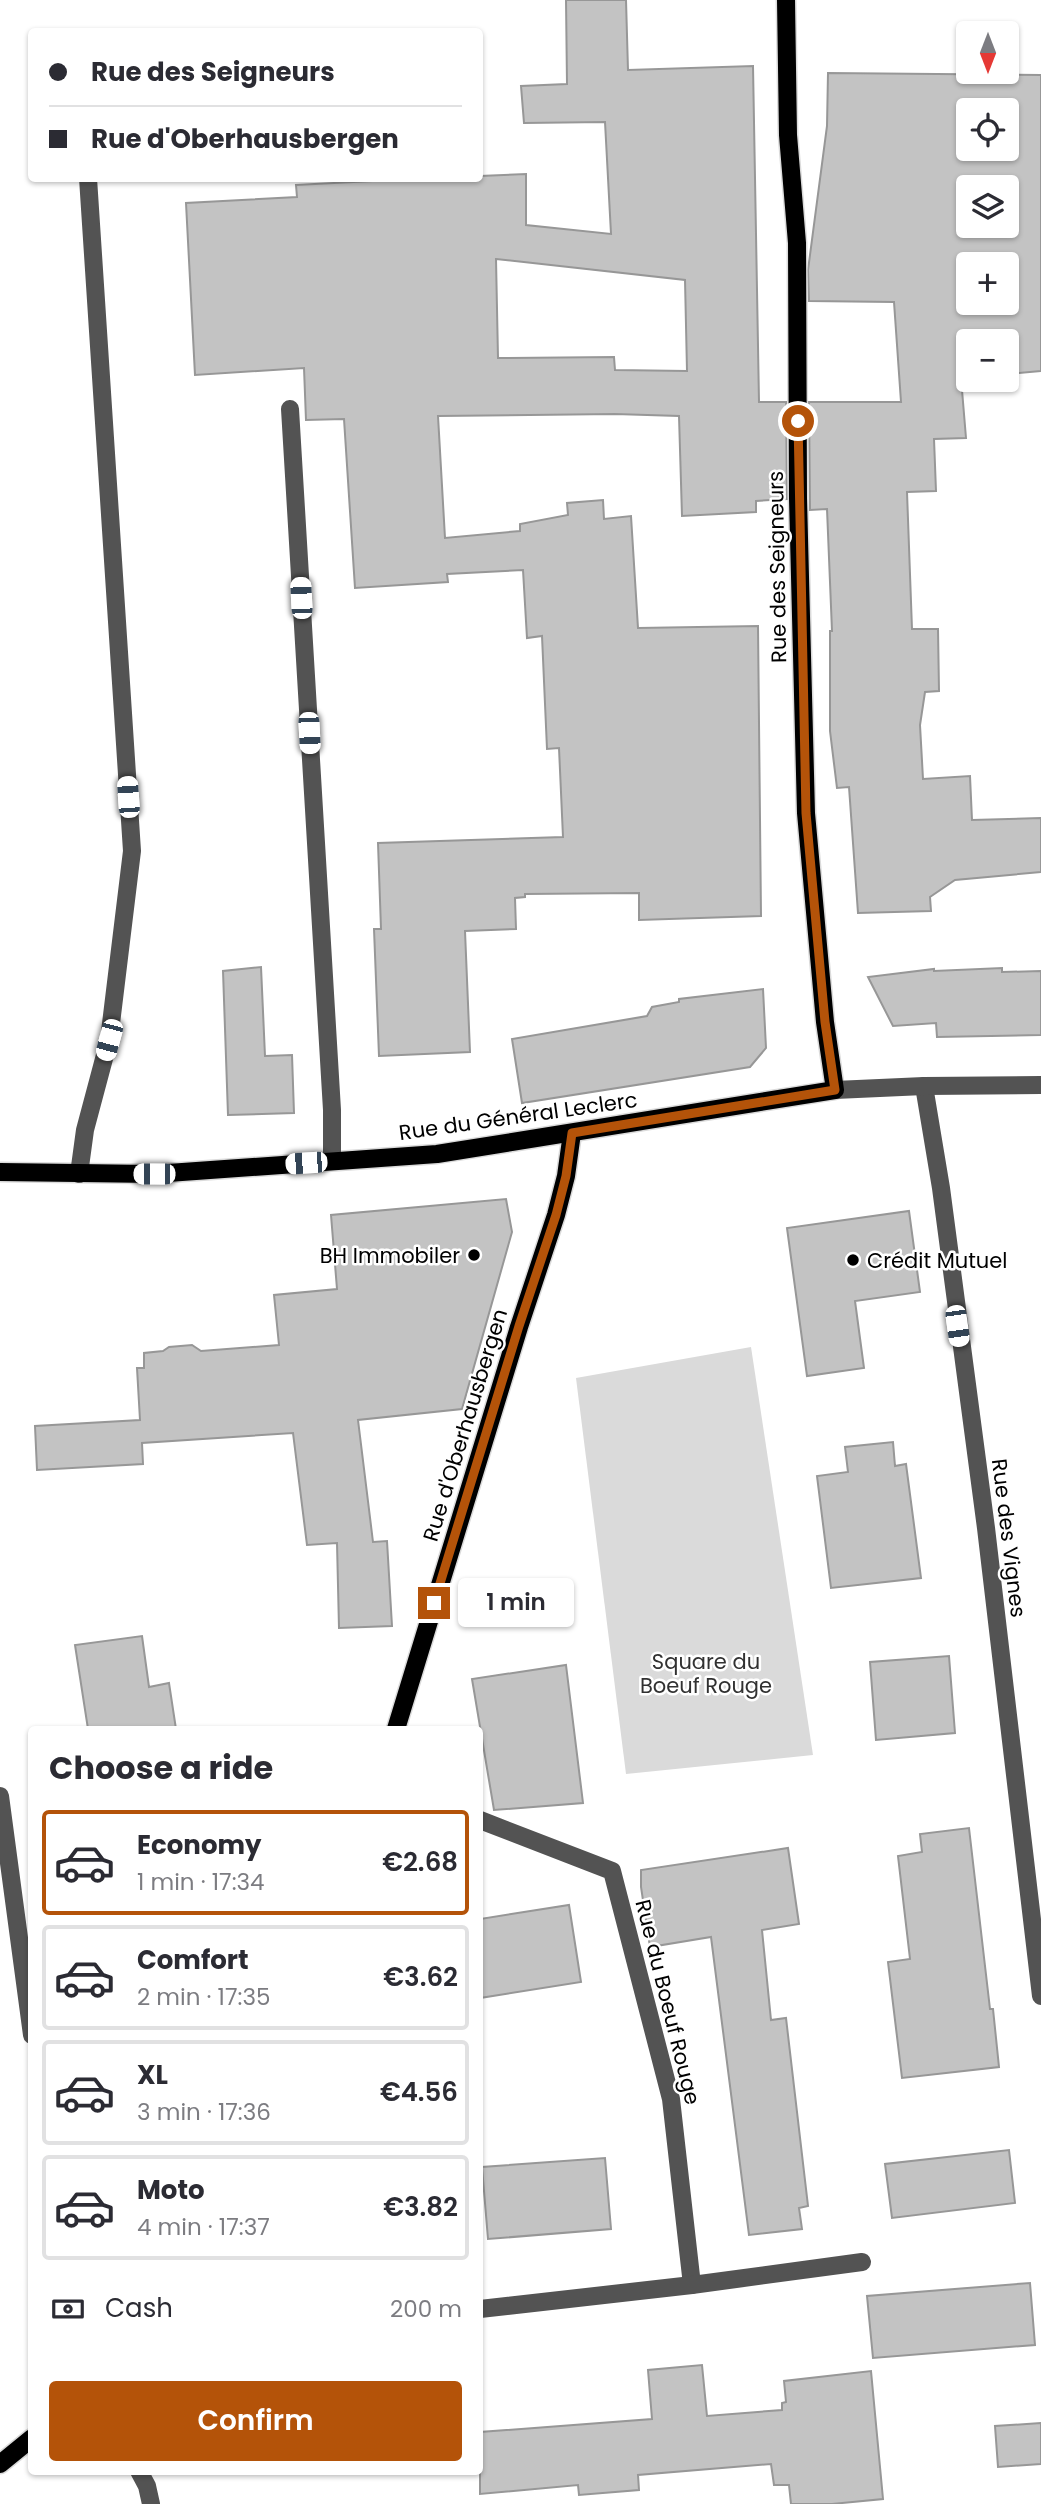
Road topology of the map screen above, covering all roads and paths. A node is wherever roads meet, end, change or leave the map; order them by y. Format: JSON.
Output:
{"nodes":[{"id":1,"x":786,"y":0,"type":"edge"},
{"id":2,"x":89,"y":182,"type":"edge"},
{"id":3,"x":290,"y":409,"type":"dead end"},
{"id":4,"x":1041,"y":1085,"type":"edge"},
{"id":5,"x":924,"y":1086,"type":"junction"},
{"id":6,"x":835,"y":1090,"type":"junction"},
{"id":7,"x":572,"y":1133,"type":"junction"},
{"id":8,"x":332,"y":1161,"type":"junction"},
{"id":9,"x":0,"y":1172,"type":"edge"},
{"id":10,"x":79,"y":1174,"type":"junction"},
{"id":11,"x":397,"y":1726,"type":"edge"},
{"id":12,"x":0,"y":1796,"type":"edge"},
{"id":13,"x":483,"y":1821,"type":"edge"},
{"id":14,"x":1041,"y":1996,"type":"edge"},
{"id":15,"x":28,"y":2005,"type":"edge"},
{"id":16,"x":862,"y":2262,"type":"dead end"},
{"id":17,"x":692,"y":2285,"type":"junction"},
{"id":18,"x":483,"y":2309,"type":"edge"},
{"id":19,"x":28,"y":2441,"type":"edge"},
{"id":20,"x":0,"y":2464,"type":"edge"},
{"id":21,"x":141,"y":2475,"type":"edge"},
{"id":22,"x":151,"y":2504,"type":"edge"}],
"edges":[{"from":1,"to":6,"type":"main road","name":"Rue des Seigneurs"},
{"from":2,"to":10,"type":"street"},
{"from":3,"to":8,"type":"street"},
{"from":4,"to":5,"type":"street","name":"Rue du Général Leclerc"},
{"from":5,"to":6,"type":"street","name":"Rue du Général Leclerc"},
{"from":5,"to":14,"type":"street","name":"Rue des Vignes"},
{"from":6,"to":7,"type":"main road","name":"Rue du Général Leclerc"},
{"from":7,"to":8,"type":"main road","name":"Rue du Général Leclerc"},
{"from":7,"to":11,"type":"main road","name":"Rue d'Oberhausbergen"},
{"from":8,"to":10,"type":"main road","name":"Rue du Général Leclerc"},
{"from":9,"to":10,"type":"main road","name":"Rue du Général Leclerc"},
{"from":12,"to":15,"type":"street"},
{"from":13,"to":17,"type":"street","name":"Rue du Boeuf Rouge"},
{"from":16,"to":17,"type":"street"},
{"from":17,"to":18,"type":"street"},
{"from":19,"to":20,"type":"main road"},
{"from":21,"to":22,"type":"street"}]}
